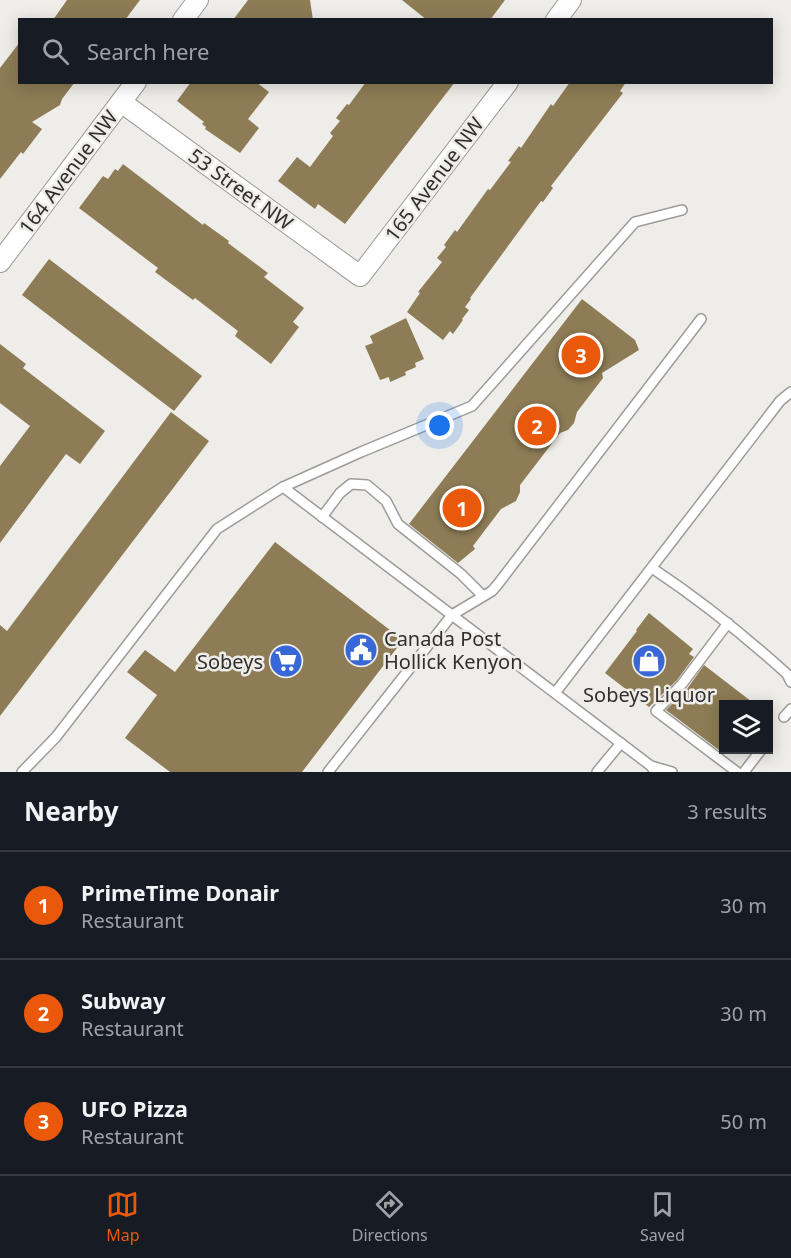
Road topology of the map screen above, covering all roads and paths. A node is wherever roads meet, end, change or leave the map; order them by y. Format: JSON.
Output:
{"nodes":[{"id":1,"x":198,"y":0,"type":"edge"},
{"id":2,"x":571,"y":0,"type":"edge"},
{"id":3,"x":184,"y":18,"type":"edge"},
{"id":4,"x":558,"y":18,"type":"edge"},
{"id":5,"x":135,"y":84,"type":"edge"},
{"id":6,"x":506,"y":84,"type":"edge"},
{"id":7,"x":122,"y":102,"type":"junction"},
{"id":8,"x":682,"y":210,"type":"dead end"},
{"id":9,"x":0,"y":262,"type":"edge"},
{"id":10,"x":360,"y":276,"type":"joint"},
{"id":11,"x":701,"y":319,"type":"dead end"},
{"id":12,"x":791,"y":392,"type":"edge"},
{"id":13,"x":283,"y":487,"type":"junction"},
{"id":14,"x":322,"y":517,"type":"junction"},
{"id":15,"x":652,"y":568,"type":"junction"},
{"id":16,"x":483,"y":596,"type":"junction"},
{"id":17,"x":452,"y":615,"type":"junction"},
{"id":18,"x":728,"y":623,"type":"junction"},
{"id":19,"x":789,"y":678,"type":"edge"},
{"id":20,"x":555,"y":693,"type":"junction"},
{"id":21,"x":791,"y":709,"type":"edge"},
{"id":22,"x":784,"y":717,"type":"dead end"},
{"id":23,"x":621,"y":743,"type":"junction"},
{"id":24,"x":758,"y":754,"type":"edge"},
{"id":25,"x":653,"y":769,"type":"edge"},
{"id":26,"x":21,"y":772,"type":"edge"},
{"id":27,"x":328,"y":772,"type":"edge"},
{"id":28,"x":597,"y":772,"type":"edge"},
{"id":29,"x":672,"y":772,"type":"edge"},
{"id":30,"x":737,"y":772,"type":"edge"},
{"id":31,"x":744,"y":772,"type":"edge"}],
"edges":[{"from":1,"to":3,"type":"street"},
{"from":2,"to":4,"type":"street"},
{"from":5,"to":7,"type":"street","name":"164 Avenue NW"},
{"from":6,"to":10,"type":"street","name":"165 Avenue NW"},
{"from":7,"to":9,"type":"street","name":"164 Avenue NW"},
{"from":7,"to":10,"type":"street","name":"53 Street NW"},
{"from":8,"to":13,"type":"lane"},
{"from":11,"to":16,"type":"lane"},
{"from":12,"to":15,"type":"lane"},
{"from":13,"to":14,"type":"lane"},
{"from":13,"to":26,"type":"lane"},
{"from":14,"to":16,"type":"lane"},
{"from":14,"to":17,"type":"lane"},
{"from":15,"to":18,"type":"lane"},
{"from":15,"to":20,"type":"lane"},
{"from":16,"to":17,"type":"lane"},
{"from":17,"to":20,"type":"lane"},
{"from":17,"to":27,"type":"lane"},
{"from":18,"to":19,"type":"lane"},
{"from":18,"to":30,"type":"lane"},
{"from":20,"to":23,"type":"lane"},
{"from":21,"to":22,"type":"lane"},
{"from":23,"to":25,"type":"lane"},
{"from":23,"to":28,"type":"lane"},
{"from":24,"to":31,"type":"lane"},
{"from":25,"to":29,"type":"lane"}]}
